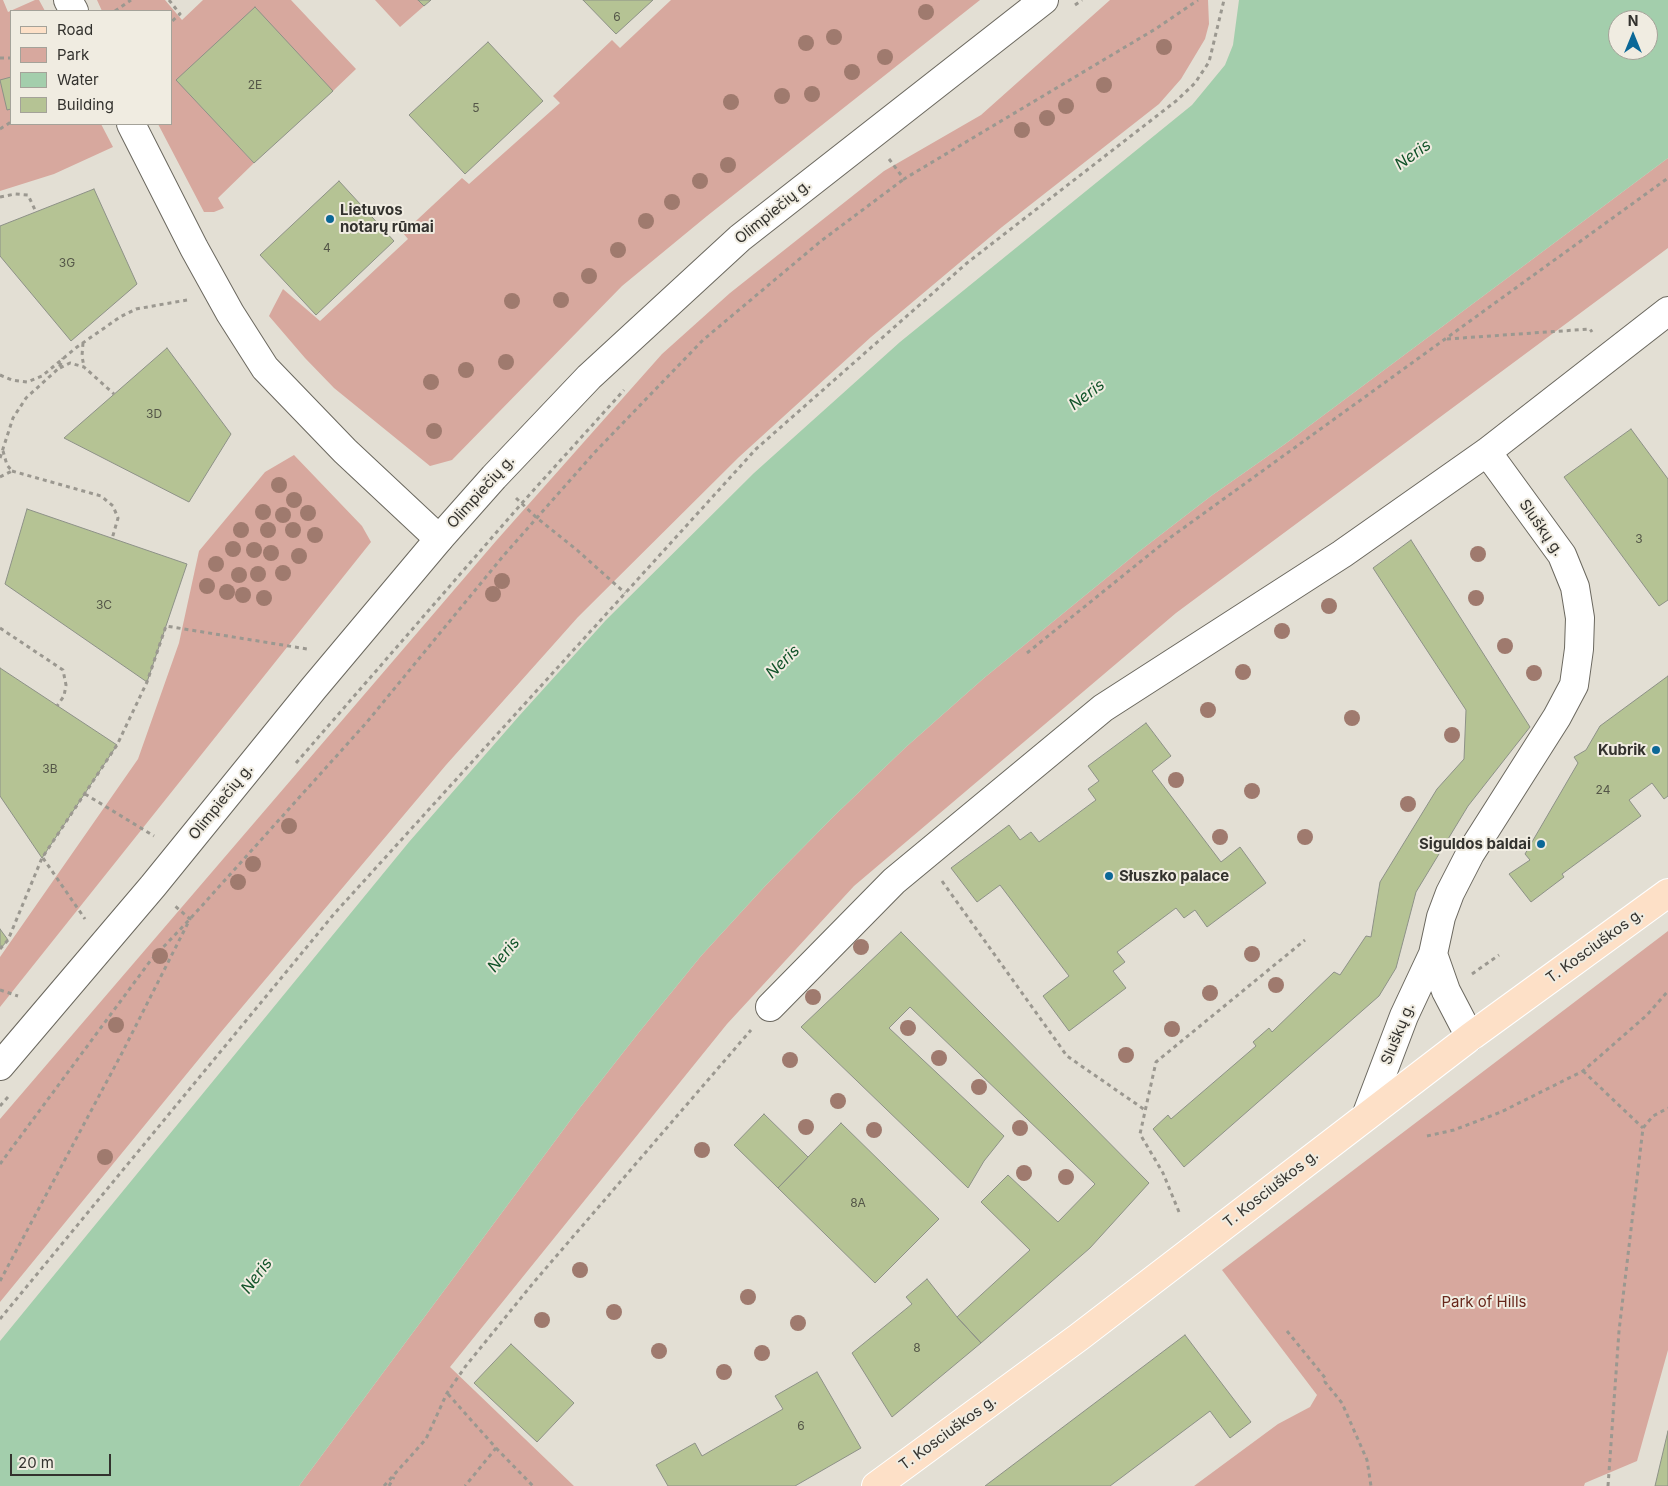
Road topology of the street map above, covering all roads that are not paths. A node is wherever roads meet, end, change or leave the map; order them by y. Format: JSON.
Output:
{"nodes":[{"id":1,"x":1044,"y":0,"type":"edge"},
{"id":2,"x":132,"y":125,"type":"edge"},
{"id":3,"x":1668,"y":311,"type":"edge"},
{"id":4,"x":1487,"y":452,"type":"junction"},
{"id":5,"x":439,"y":539,"type":"junction"},
{"id":6,"x":1668,"y":893,"type":"edge"},
{"id":7,"x":1433,"y":954,"type":"junction"},
{"id":8,"x":770,"y":1008,"type":"road end"},
{"id":9,"x":1470,"y":1037,"type":"junction"},
{"id":10,"x":0,"y":1066,"type":"edge"},
{"id":11,"x":1366,"y":1116,"type":"junction"},
{"id":12,"x":876,"y":1486,"type":"edge"}],
"edges":[{"from":1,"to":5,"type":"street","name":"Olimpiečių g."},
{"from":2,"to":5,"type":"street"},
{"from":3,"to":4,"type":"street"},
{"from":4,"to":7,"type":"street","name":"Sluškų g."},
{"from":4,"to":8,"type":"street"},
{"from":5,"to":10,"type":"street","name":"Olimpiečių g."},
{"from":6,"to":9,"type":"main road","name":"T. Kosciuškos g."},
{"from":7,"to":9,"type":"street"},
{"from":7,"to":11,"type":"street","name":"Sluškų g."},
{"from":9,"to":11,"type":"main road","name":"T. Kosciuškos g."},
{"from":11,"to":12,"type":"main road","name":"T. Kosciuškos g."}]}
